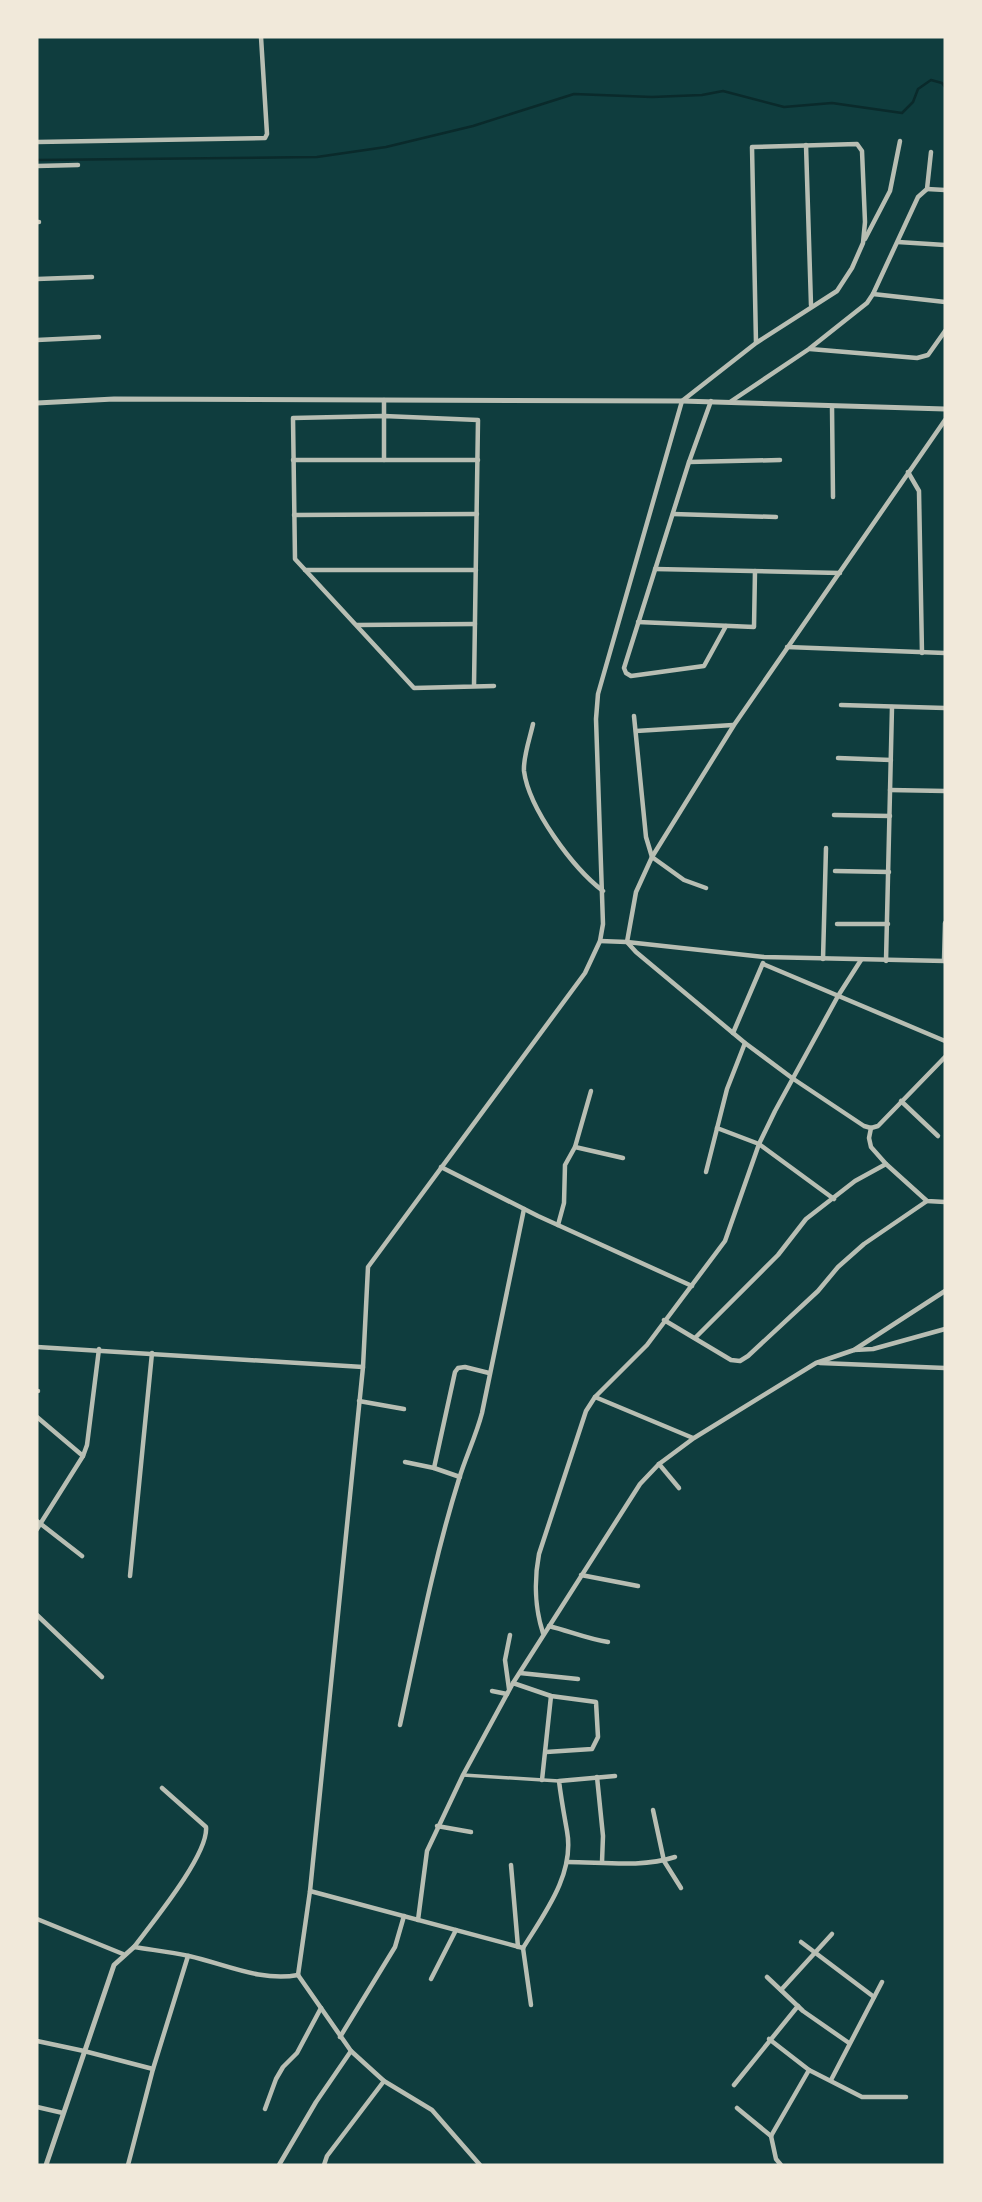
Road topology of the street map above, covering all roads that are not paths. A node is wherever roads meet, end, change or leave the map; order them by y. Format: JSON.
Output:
{"nodes":[{"id":1,"x":261,"y":37,"type":"edge"},
{"id":2,"x":900,"y":141,"type":"dead end"},
{"id":3,"x":37,"y":142,"type":"edge"},
{"id":4,"x":806,"y":145,"type":"junction"},
{"id":5,"x":931,"y":152,"type":"dead end"},
{"id":6,"x":78,"y":165,"type":"dead end"},
{"id":7,"x":37,"y":166,"type":"edge"},
{"id":8,"x":927,"y":189,"type":"junction"},
{"id":9,"x":945,"y":190,"type":"edge"},
{"id":10,"x":898,"y":242,"type":"junction"},
{"id":11,"x":863,"y":243,"type":"junction"},
{"id":12,"x":945,"y":245,"type":"edge"},
{"id":13,"x":92,"y":277,"type":"dead end"},
{"id":14,"x":37,"y":279,"type":"edge"},
{"id":15,"x":873,"y":294,"type":"junction"},
{"id":16,"x":945,"y":302,"type":"edge"},
{"id":17,"x":811,"y":306,"type":"junction"},
{"id":18,"x":945,"y":331,"type":"edge"},
{"id":19,"x":99,"y":337,"type":"dead end"},
{"id":20,"x":37,"y":340,"type":"edge"},
{"id":21,"x":756,"y":342,"type":"junction"},
{"id":22,"x":937,"y":345,"type":"junction"},
{"id":23,"x":809,"y":349,"type":"junction"},
{"id":24,"x":945,"y":350,"type":"edge"},
{"id":25,"x":384,"y":400,"type":"junction"},
{"id":26,"x":682,"y":401,"type":"junction"},
{"id":27,"x":711,"y":401,"type":"junction"},
{"id":28,"x":729,"y":402,"type":"junction"},
{"id":29,"x":37,"y":403,"type":"edge"},
{"id":30,"x":832,"y":407,"type":"junction"},
{"id":31,"x":945,"y":409,"type":"edge"},
{"id":32,"x":384,"y":416,"type":"junction"},
{"id":33,"x":945,"y":420,"type":"edge"},
{"id":34,"x":293,"y":460,"type":"junction"},
{"id":35,"x":384,"y":460,"type":"junction"},
{"id":36,"x":478,"y":460,"type":"junction"},
{"id":37,"x":780,"y":460,"type":"dead end"},
{"id":38,"x":689,"y":462,"type":"junction"},
{"id":39,"x":908,"y":472,"type":"junction"},
{"id":40,"x":833,"y":496,"type":"dead end"},
{"id":41,"x":477,"y":514,"type":"junction"},
{"id":42,"x":673,"y":514,"type":"junction"},
{"id":43,"x":294,"y":515,"type":"junction"},
{"id":44,"x":776,"y":517,"type":"dead end"},
{"id":45,"x":476,"y":569,"type":"junction"},
{"id":46,"x":655,"y":569,"type":"junction"},
{"id":47,"x":305,"y":570,"type":"junction"},
{"id":48,"x":755,"y":571,"type":"junction"},
{"id":49,"x":840,"y":573,"type":"junction"},
{"id":50,"x":639,"y":622,"type":"junction"},
{"id":51,"x":475,"y":624,"type":"junction"},
{"id":52,"x":355,"y":625,"type":"junction"},
{"id":53,"x":726,"y":626,"type":"junction"},
{"id":54,"x":787,"y":647,"type":"junction"},
{"id":55,"x":922,"y":653,"type":"junction"},
{"id":56,"x":945,"y":653,"type":"edge"},
{"id":57,"x":474,"y":686,"type":"junction"},
{"id":58,"x":494,"y":686,"type":"dead end"},
{"id":59,"x":841,"y":705,"type":"dead end"},
{"id":60,"x":892,"y":707,"type":"junction"},
{"id":61,"x":945,"y":708,"type":"edge"},
{"id":62,"x":634,"y":716,"type":"dead end"},
{"id":63,"x":533,"y":724,"type":"dead end"},
{"id":64,"x":734,"y":725,"type":"junction"},
{"id":65,"x":636,"y":731,"type":"junction"},
{"id":66,"x":838,"y":758,"type":"dead end"},
{"id":67,"x":891,"y":760,"type":"junction"},
{"id":68,"x":890,"y":789,"type":"junction"},
{"id":69,"x":945,"y":791,"type":"edge"},
{"id":70,"x":834,"y":815,"type":"dead end"},
{"id":71,"x":890,"y":816,"type":"junction"},
{"id":72,"x":826,"y":848,"type":"dead end"},
{"id":73,"x":652,"y":857,"type":"junction"},
{"id":74,"x":835,"y":871,"type":"dead end"},
{"id":75,"x":889,"y":872,"type":"junction"},
{"id":76,"x":706,"y":888,"type":"dead end"},
{"id":77,"x":603,"y":891,"type":"junction"},
{"id":78,"x":945,"y":923,"type":"edge"},
{"id":79,"x":837,"y":924,"type":"dead end"},
{"id":80,"x":888,"y":924,"type":"junction"},
{"id":81,"x":600,"y":941,"type":"junction"},
{"id":82,"x":627,"y":942,"type":"junction"},
{"id":83,"x":764,"y":957,"type":"junction"},
{"id":84,"x":823,"y":959,"type":"junction"},
{"id":85,"x":861,"y":960,"type":"junction"},
{"id":86,"x":886,"y":961,"type":"junction"},
{"id":87,"x":945,"y":961,"type":"edge"},
{"id":88,"x":762,"y":964,"type":"junction"},
{"id":89,"x":838,"y":996,"type":"junction"},
{"id":90,"x":733,"y":1032,"type":"junction"},
{"id":91,"x":945,"y":1041,"type":"edge"},
{"id":92,"x":745,"y":1043,"type":"junction"},
{"id":93,"x":945,"y":1057,"type":"edge"},
{"id":94,"x":792,"y":1078,"type":"junction"},
{"id":95,"x":591,"y":1091,"type":"dead end"},
{"id":96,"x":901,"y":1101,"type":"junction"},
{"id":97,"x":717,"y":1128,"type":"junction"},
{"id":98,"x":871,"y":1128,"type":"junction"},
{"id":99,"x":938,"y":1136,"type":"dead end"},
{"id":100,"x":759,"y":1144,"type":"junction"},
{"id":101,"x":575,"y":1147,"type":"junction"},
{"id":102,"x":623,"y":1158,"type":"dead end"},
{"id":103,"x":886,"y":1164,"type":"junction"},
{"id":104,"x":442,"y":1167,"type":"junction"},
{"id":105,"x":706,"y":1172,"type":"dead end"},
{"id":106,"x":834,"y":1199,"type":"junction"},
{"id":107,"x":927,"y":1201,"type":"junction"},
{"id":108,"x":945,"y":1202,"type":"edge"},
{"id":109,"x":526,"y":1210,"type":"junction"},
{"id":110,"x":558,"y":1225,"type":"junction"},
{"id":111,"x":692,"y":1286,"type":"junction"},
{"id":112,"x":945,"y":1291,"type":"edge"},
{"id":113,"x":664,"y":1320,"type":"junction"},
{"id":114,"x":945,"y":1329,"type":"edge"},
{"id":115,"x":695,"y":1338,"type":"junction"},
{"id":116,"x":37,"y":1347,"type":"edge"},
{"id":117,"x":99,"y":1349,"type":"junction"},
{"id":118,"x":853,"y":1350,"type":"junction"},
{"id":119,"x":152,"y":1353,"type":"junction"},
{"id":120,"x":816,"y":1363,"type":"junction"},
{"id":121,"x":363,"y":1367,"type":"junction"},
{"id":122,"x":945,"y":1368,"type":"edge"},
{"id":123,"x":489,"y":1374,"type":"junction"},
{"id":124,"x":595,"y":1397,"type":"junction"},
{"id":125,"x":359,"y":1401,"type":"junction"},
{"id":126,"x":404,"y":1409,"type":"dead end"},
{"id":127,"x":37,"y":1417,"type":"edge"},
{"id":128,"x":694,"y":1438,"type":"junction"},
{"id":129,"x":83,"y":1456,"type":"junction"},
{"id":130,"x":405,"y":1462,"type":"dead end"},
{"id":131,"x":659,"y":1464,"type":"junction"},
{"id":132,"x":434,"y":1468,"type":"junction"},
{"id":133,"x":460,"y":1476,"type":"junction"},
{"id":134,"x":679,"y":1488,"type":"dead end"},
{"id":135,"x":39,"y":1522,"type":"edge"},
{"id":136,"x":37,"y":1529,"type":"edge"},
{"id":137,"x":82,"y":1556,"type":"dead end"},
{"id":138,"x":581,"y":1575,"type":"junction"},
{"id":139,"x":130,"y":1576,"type":"dead end"},
{"id":140,"x":638,"y":1586,"type":"dead end"},
{"id":141,"x":37,"y":1615,"type":"edge"},
{"id":142,"x":548,"y":1626,"type":"junction"},
{"id":143,"x":544,"y":1634,"type":"junction"},
{"id":144,"x":510,"y":1635,"type":"dead end"},
{"id":145,"x":608,"y":1642,"type":"dead end"},
{"id":146,"x":520,"y":1673,"type":"junction"},
{"id":147,"x":102,"y":1677,"type":"dead end"},
{"id":148,"x":578,"y":1679,"type":"dead end"},
{"id":149,"x":513,"y":1683,"type":"junction"},
{"id":150,"x":492,"y":1691,"type":"dead end"},
{"id":151,"x":508,"y":1692,"type":"junction"},
{"id":152,"x":551,"y":1696,"type":"junction"},
{"id":153,"x":400,"y":1725,"type":"dead end"},
{"id":154,"x":546,"y":1752,"type":"junction"},
{"id":155,"x":463,"y":1775,"type":"junction"},
{"id":156,"x":615,"y":1776,"type":"dead end"},
{"id":157,"x":597,"y":1777,"type":"junction"},
{"id":158,"x":542,"y":1780,"type":"junction"},
{"id":159,"x":559,"y":1782,"type":"junction"},
{"id":160,"x":162,"y":1788,"type":"dead end"},
{"id":161,"x":653,"y":1810,"type":"dead end"},
{"id":162,"x":437,"y":1826,"type":"junction"},
{"id":163,"x":471,"y":1832,"type":"dead end"},
{"id":164,"x":675,"y":1857,"type":"dead end"},
{"id":165,"x":664,"y":1861,"type":"junction"},
{"id":166,"x":567,"y":1862,"type":"junction"},
{"id":167,"x":602,"y":1862,"type":"junction"},
{"id":168,"x":510,"y":1865,"type":"dead end"},
{"id":169,"x":681,"y":1888,"type":"dead end"},
{"id":170,"x":310,"y":1891,"type":"junction"},
{"id":171,"x":406,"y":1917,"type":"junction"},
{"id":172,"x":37,"y":1919,"type":"edge"},
{"id":173,"x":418,"y":1920,"type":"junction"},
{"id":174,"x":456,"y":1930,"type":"junction"},
{"id":175,"x":832,"y":1934,"type":"dead end"},
{"id":176,"x":801,"y":1942,"type":"dead end"},
{"id":177,"x":134,"y":1947,"type":"junction"},
{"id":178,"x":521,"y":1947,"type":"junction"},
{"id":179,"x":123,"y":1954,"type":"junction"},
{"id":180,"x":814,"y":1954,"type":"junction"},
{"id":181,"x":188,"y":1956,"type":"junction"},
{"id":182,"x":298,"y":1975,"type":"junction"},
{"id":183,"x":767,"y":1977,"type":"dead end"},
{"id":184,"x":431,"y":1979,"type":"dead end"},
{"id":185,"x":882,"y":1982,"type":"dead end"},
{"id":186,"x":782,"y":1990,"type":"junction"},
{"id":187,"x":874,"y":1997,"type":"junction"},
{"id":188,"x":531,"y":2005,"type":"dead end"},
{"id":189,"x":798,"y":2006,"type":"junction"},
{"id":190,"x":321,"y":2008,"type":"junction"},
{"id":191,"x":342,"y":2039,"type":"junction"},
{"id":192,"x":769,"y":2039,"type":"junction"},
{"id":193,"x":37,"y":2041,"type":"edge"},
{"id":194,"x":849,"y":2043,"type":"junction"},
{"id":195,"x":350,"y":2049,"type":"junction"},
{"id":196,"x":84,"y":2051,"type":"junction"},
{"id":197,"x":153,"y":2069,"type":"junction"},
{"id":198,"x":809,"y":2070,"type":"junction"},
{"id":199,"x":831,"y":2080,"type":"junction"},
{"id":200,"x":384,"y":2081,"type":"junction"},
{"id":201,"x":734,"y":2085,"type":"dead end"},
{"id":202,"x":906,"y":2097,"type":"dead end"},
{"id":203,"x":37,"y":2107,"type":"edge"},
{"id":204,"x":737,"y":2108,"type":"dead end"},
{"id":205,"x":265,"y":2109,"type":"dead end"},
{"id":206,"x":63,"y":2113,"type":"junction"},
{"id":207,"x":771,"y":2136,"type":"junction"},
{"id":208,"x":46,"y":2165,"type":"edge"},
{"id":209,"x":128,"y":2165,"type":"edge"},
{"id":210,"x":279,"y":2165,"type":"edge"},
{"id":211,"x":324,"y":2165,"type":"edge"},
{"id":212,"x":480,"y":2165,"type":"edge"},
{"id":213,"x":782,"y":2165,"type":"edge"}],
"edges":[{"from":1,"to":3,"type":"street"},
{"from":2,"to":11,"type":"street"},
{"from":4,"to":11,"type":"street"},
{"from":4,"to":17,"type":"street"},
{"from":4,"to":21,"type":"street"},
{"from":5,"to":8,"type":"street"},
{"from":6,"to":7,"type":"street"},
{"from":8,"to":9,"type":"street"},
{"from":8,"to":10,"type":"street"},
{"from":10,"to":12,"type":"street"},
{"from":10,"to":15,"type":"street"},
{"from":11,"to":17,"type":"street"},
{"from":13,"to":14,"type":"street"},
{"from":15,"to":16,"type":"street"},
{"from":15,"to":23,"type":"street"},
{"from":17,"to":21,"type":"street"},
{"from":18,"to":22,"type":"street"},
{"from":19,"to":20,"type":"street"},
{"from":21,"to":26,"type":"street"},
{"from":22,"to":23,"type":"street"},
{"from":22,"to":24,"type":"street"},
{"from":23,"to":28,"type":"street"},
{"from":25,"to":26,"type":"street"},
{"from":25,"to":29,"type":"street"},
{"from":25,"to":32,"type":"street"},
{"from":26,"to":27,"type":"street"},
{"from":26,"to":77,"type":"street"},
{"from":27,"to":28,"type":"street"},
{"from":27,"to":38,"type":"street"},
{"from":28,"to":30,"type":"street"},
{"from":30,"to":31,"type":"street"},
{"from":30,"to":40,"type":"street"},
{"from":32,"to":34,"type":"street"},
{"from":32,"to":35,"type":"street"},
{"from":32,"to":36,"type":"street"},
{"from":33,"to":39,"type":"street"},
{"from":34,"to":35,"type":"street"},
{"from":34,"to":43,"type":"street"},
{"from":35,"to":36,"type":"street"},
{"from":36,"to":41,"type":"street"},
{"from":37,"to":38,"type":"street"},
{"from":38,"to":42,"type":"street"},
{"from":39,"to":49,"type":"street"},
{"from":39,"to":55,"type":"street"},
{"from":41,"to":43,"type":"street"},
{"from":41,"to":45,"type":"street"},
{"from":42,"to":44,"type":"street"},
{"from":42,"to":46,"type":"street"},
{"from":43,"to":47,"type":"street"},
{"from":45,"to":47,"type":"street"},
{"from":45,"to":51,"type":"street"},
{"from":46,"to":48,"type":"street"},
{"from":46,"to":50,"type":"street"},
{"from":47,"to":52,"type":"street"},
{"from":48,"to":49,"type":"street"},
{"from":48,"to":53,"type":"street"},
{"from":49,"to":54,"type":"street"},
{"from":50,"to":53,"type":"street"},
{"from":50,"to":53,"type":"street"},
{"from":51,"to":52,"type":"street"},
{"from":51,"to":57,"type":"street"},
{"from":52,"to":57,"type":"street"},
{"from":54,"to":55,"type":"street"},
{"from":54,"to":64,"type":"street"},
{"from":55,"to":56,"type":"street"},
{"from":57,"to":58,"type":"street"},
{"from":59,"to":60,"type":"street"},
{"from":60,"to":61,"type":"street"},
{"from":60,"to":67,"type":"street"},
{"from":62,"to":65,"type":"street"},
{"from":63,"to":77,"type":"street"},
{"from":64,"to":65,"type":"street"},
{"from":64,"to":73,"type":"street"},
{"from":65,"to":73,"type":"street"},
{"from":66,"to":67,"type":"street"},
{"from":67,"to":68,"type":"street"},
{"from":68,"to":69,"type":"street"},
{"from":68,"to":71,"type":"street"},
{"from":70,"to":71,"type":"street"},
{"from":71,"to":75,"type":"street"},
{"from":72,"to":84,"type":"street"},
{"from":73,"to":76,"type":"street"},
{"from":73,"to":82,"type":"street"},
{"from":74,"to":75,"type":"street"},
{"from":75,"to":80,"type":"street"},
{"from":77,"to":81,"type":"street"},
{"from":78,"to":87,"type":"street"},
{"from":79,"to":80,"type":"street"},
{"from":80,"to":86,"type":"street"},
{"from":81,"to":82,"type":"street"},
{"from":81,"to":104,"type":"street"},
{"from":82,"to":83,"type":"street"},
{"from":82,"to":90,"type":"street"},
{"from":83,"to":84,"type":"street"},
{"from":83,"to":88,"type":"street"},
{"from":84,"to":85,"type":"street"},
{"from":85,"to":86,"type":"street"},
{"from":85,"to":89,"type":"street"},
{"from":86,"to":87,"type":"street"},
{"from":88,"to":89,"type":"street"},
{"from":88,"to":90,"type":"street"},
{"from":89,"to":91,"type":"street"},
{"from":89,"to":94,"type":"street"},
{"from":90,"to":92,"type":"street"},
{"from":92,"to":94,"type":"street"},
{"from":92,"to":97,"type":"street"},
{"from":93,"to":96,"type":"street"},
{"from":94,"to":98,"type":"street"},
{"from":94,"to":100,"type":"street"},
{"from":95,"to":101,"type":"street"},
{"from":96,"to":98,"type":"street"},
{"from":96,"to":99,"type":"street"},
{"from":97,"to":100,"type":"street"},
{"from":97,"to":105,"type":"street"},
{"from":98,"to":103,"type":"street"},
{"from":100,"to":106,"type":"street"},
{"from":100,"to":111,"type":"street"},
{"from":101,"to":102,"type":"street"},
{"from":101,"to":110,"type":"street"},
{"from":103,"to":106,"type":"street"},
{"from":103,"to":107,"type":"street"},
{"from":104,"to":109,"type":"street"},
{"from":104,"to":121,"type":"street"},
{"from":106,"to":115,"type":"street"},
{"from":107,"to":108,"type":"street"},
{"from":107,"to":115,"type":"street"},
{"from":109,"to":110,"type":"street"},
{"from":109,"to":123,"type":"street"},
{"from":110,"to":111,"type":"street"},
{"from":111,"to":113,"type":"street"},
{"from":112,"to":118,"type":"street"},
{"from":113,"to":115,"type":"street"},
{"from":113,"to":124,"type":"street"},
{"from":114,"to":118,"type":"street"},
{"from":116,"to":117,"type":"street"},
{"from":117,"to":119,"type":"street"},
{"from":117,"to":129,"type":"street"},
{"from":118,"to":120,"type":"street"},
{"from":119,"to":121,"type":"street"},
{"from":119,"to":139,"type":"street"},
{"from":120,"to":122,"type":"street"},
{"from":120,"to":128,"type":"street"},
{"from":121,"to":125,"type":"street"},
{"from":123,"to":132,"type":"street"},
{"from":123,"to":133,"type":"street"},
{"from":124,"to":128,"type":"street"},
{"from":124,"to":143,"type":"street"},
{"from":125,"to":126,"type":"street"},
{"from":125,"to":170,"type":"street"},
{"from":127,"to":129,"type":"street"},
{"from":128,"to":131,"type":"street"},
{"from":129,"to":135,"type":"street"},
{"from":130,"to":132,"type":"street"},
{"from":131,"to":134,"type":"street"},
{"from":131,"to":138,"type":"street"},
{"from":132,"to":133,"type":"street"},
{"from":133,"to":153,"type":"street"},
{"from":135,"to":136,"type":"street"},
{"from":135,"to":137,"type":"street"},
{"from":138,"to":140,"type":"street"},
{"from":138,"to":142,"type":"street"},
{"from":141,"to":147,"type":"street"},
{"from":142,"to":143,"type":"street"},
{"from":142,"to":145,"type":"street"},
{"from":143,"to":146,"type":"street"},
{"from":144,"to":151,"type":"street"},
{"from":146,"to":148,"type":"street"},
{"from":146,"to":149,"type":"street"},
{"from":149,"to":151,"type":"street"},
{"from":149,"to":152,"type":"street"},
{"from":150,"to":151,"type":"street"},
{"from":151,"to":155,"type":"street"},
{"from":152,"to":154,"type":"street"},
{"from":152,"to":154,"type":"street"},
{"from":154,"to":158,"type":"street"},
{"from":155,"to":158,"type":"street"},
{"from":155,"to":162,"type":"street"},
{"from":156,"to":157,"type":"street"},
{"from":157,"to":159,"type":"street"},
{"from":157,"to":167,"type":"street"},
{"from":158,"to":159,"type":"street"},
{"from":159,"to":166,"type":"street"},
{"from":160,"to":177,"type":"street"},
{"from":161,"to":165,"type":"street"},
{"from":162,"to":163,"type":"street"},
{"from":162,"to":173,"type":"street"},
{"from":164,"to":165,"type":"street"},
{"from":165,"to":167,"type":"street"},
{"from":165,"to":169,"type":"street"},
{"from":166,"to":167,"type":"street"},
{"from":166,"to":178,"type":"street"},
{"from":168,"to":178,"type":"street"},
{"from":170,"to":171,"type":"street"},
{"from":170,"to":182,"type":"street"},
{"from":171,"to":173,"type":"street"},
{"from":171,"to":191,"type":"street"},
{"from":172,"to":179,"type":"street"},
{"from":173,"to":174,"type":"street"},
{"from":174,"to":178,"type":"street"},
{"from":174,"to":184,"type":"street"},
{"from":175,"to":180,"type":"street"},
{"from":176,"to":180,"type":"street"},
{"from":177,"to":179,"type":"street"},
{"from":177,"to":181,"type":"street"},
{"from":178,"to":188,"type":"street"},
{"from":179,"to":196,"type":"street"},
{"from":180,"to":186,"type":"street"},
{"from":180,"to":187,"type":"street"},
{"from":181,"to":182,"type":"street"},
{"from":181,"to":197,"type":"street"},
{"from":182,"to":190,"type":"street"},
{"from":183,"to":186,"type":"street"},
{"from":185,"to":187,"type":"street"},
{"from":186,"to":189,"type":"street"},
{"from":187,"to":194,"type":"street"},
{"from":189,"to":192,"type":"street"},
{"from":189,"to":194,"type":"street"},
{"from":190,"to":191,"type":"street"},
{"from":190,"to":205,"type":"street"},
{"from":191,"to":195,"type":"street"},
{"from":192,"to":198,"type":"street"},
{"from":192,"to":201,"type":"street"},
{"from":193,"to":196,"type":"street"},
{"from":194,"to":199,"type":"street"},
{"from":195,"to":200,"type":"street"},
{"from":195,"to":210,"type":"street"},
{"from":196,"to":197,"type":"street"},
{"from":196,"to":206,"type":"street"},
{"from":197,"to":209,"type":"street"},
{"from":198,"to":199,"type":"street"},
{"from":198,"to":207,"type":"street"},
{"from":199,"to":202,"type":"street"},
{"from":200,"to":211,"type":"street"},
{"from":200,"to":212,"type":"street"},
{"from":203,"to":206,"type":"street"},
{"from":204,"to":207,"type":"street"},
{"from":206,"to":208,"type":"street"},
{"from":207,"to":213,"type":"street"}]}
